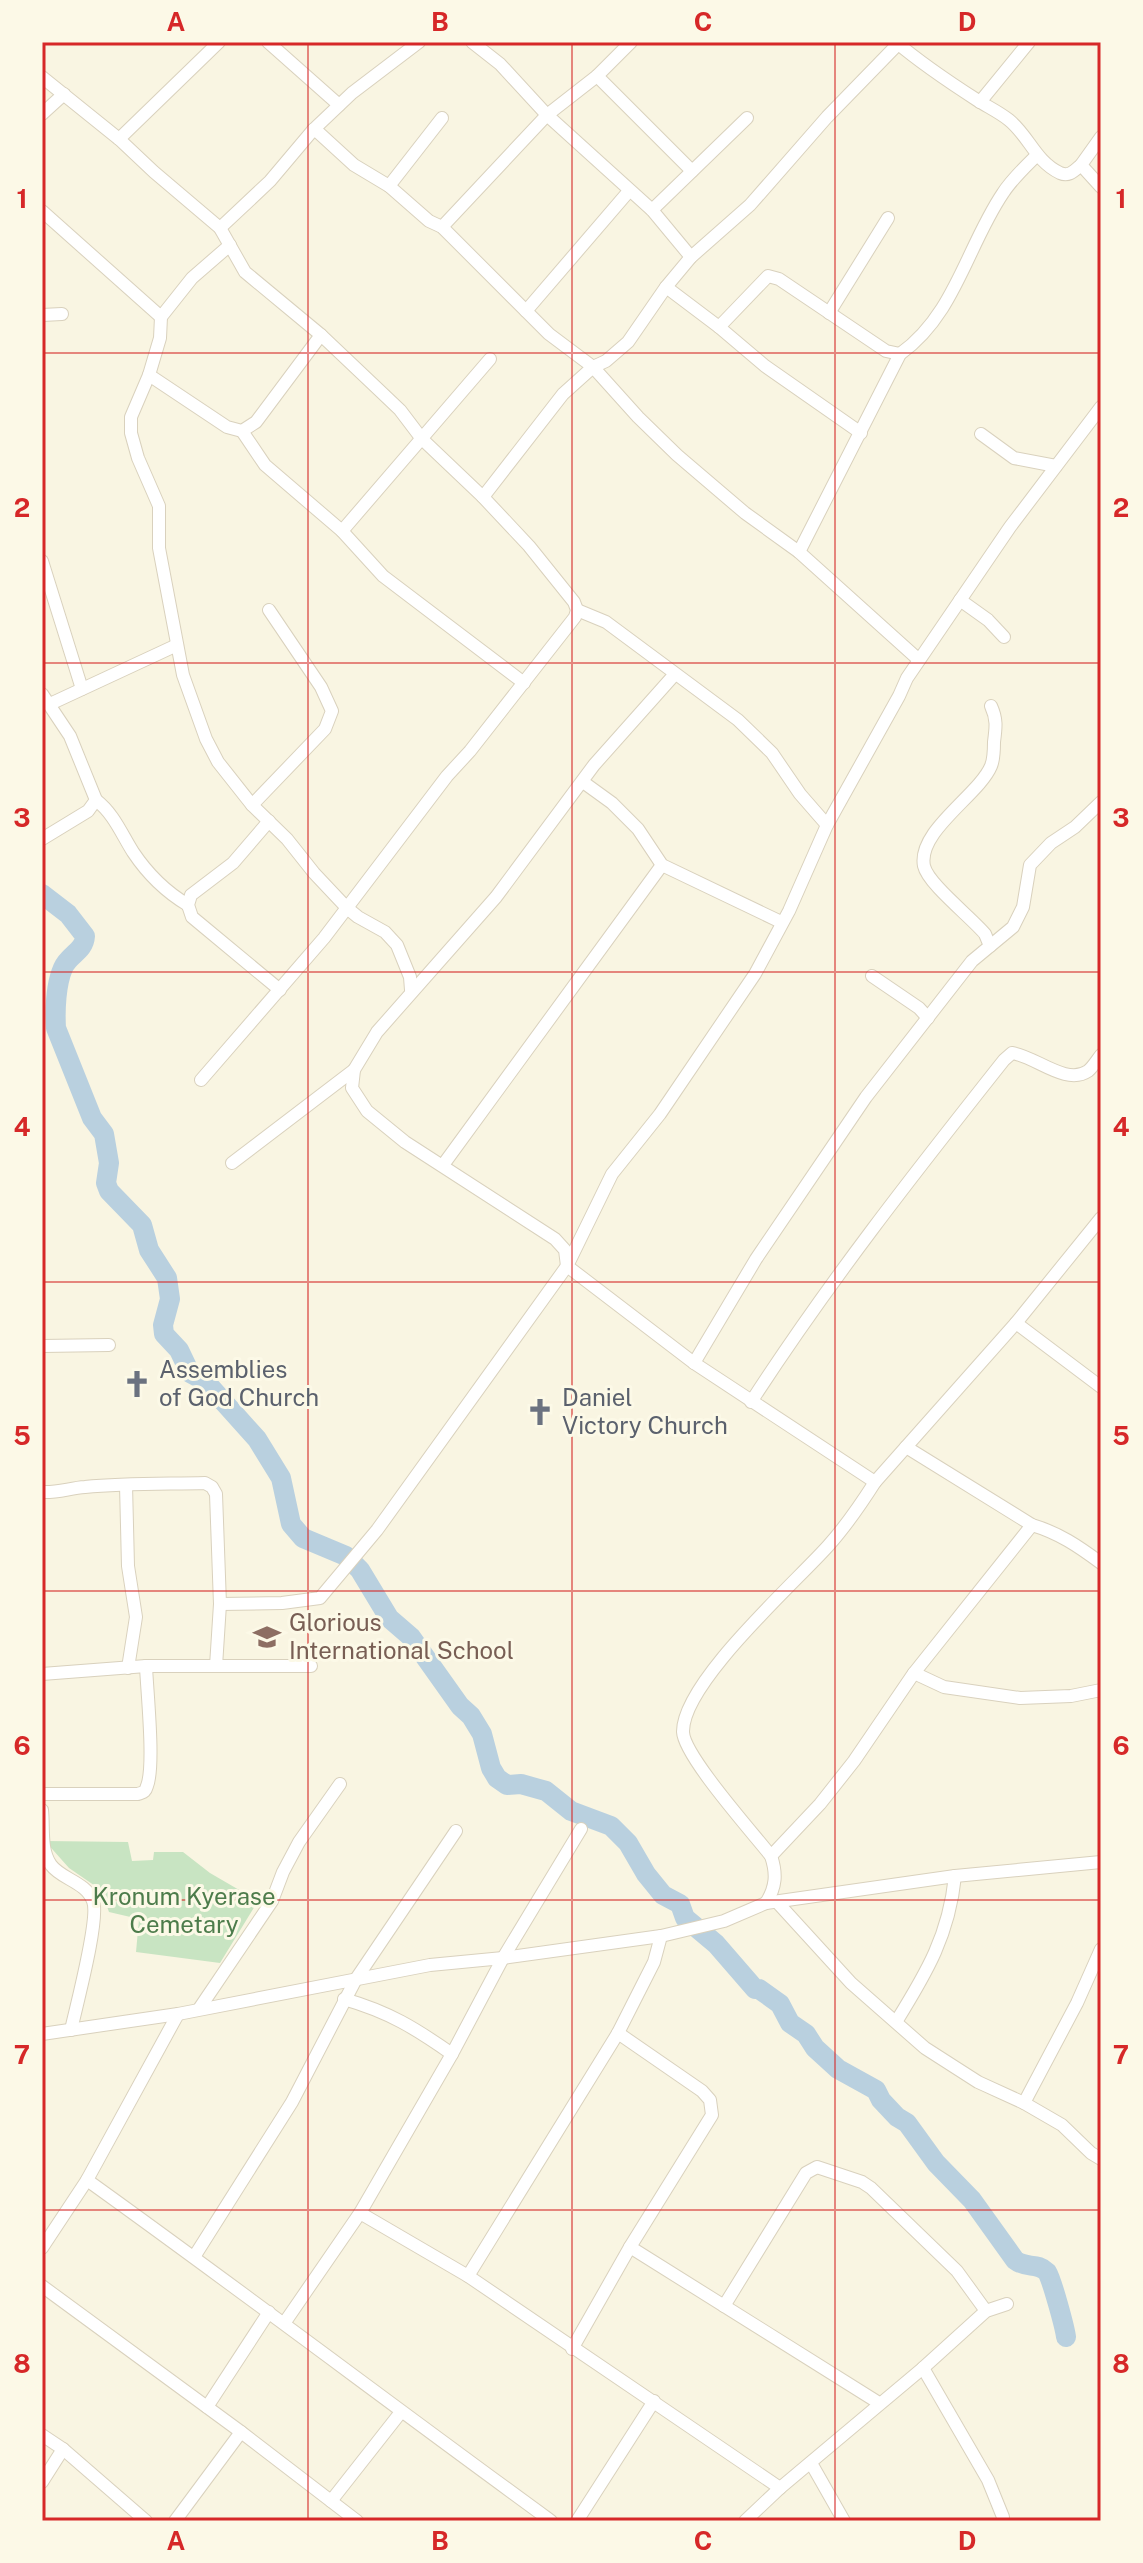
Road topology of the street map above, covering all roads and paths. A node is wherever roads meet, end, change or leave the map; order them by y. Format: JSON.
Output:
{"nodes":[{"id":1,"x":218,"y":42,"type":"edge"},
{"id":2,"x":268,"y":42,"type":"edge"},
{"id":3,"x":419,"y":42,"type":"edge"},
{"id":4,"x":472,"y":42,"type":"edge"},
{"id":5,"x":631,"y":42,"type":"edge"},
{"id":6,"x":1029,"y":42,"type":"edge"},
{"id":7,"x":898,"y":43,"type":"edge"},
{"id":8,"x":597,"y":76,"type":"junction"},
{"id":9,"x":42,"y":77,"type":"edge"},
{"id":10,"x":64,"y":94,"type":"junction"},
{"id":11,"x":980,"y":102,"type":"junction"},
{"id":12,"x":339,"y":105,"type":"junction"},
{"id":13,"x":42,"y":114,"type":"edge"},
{"id":14,"x":547,"y":115,"type":"junction"},
{"id":15,"x":442,"y":118,"type":"dead end"},
{"id":16,"x":747,"y":118,"type":"dead end"},
{"id":17,"x":313,"y":130,"type":"junction"},
{"id":18,"x":1101,"y":137,"type":"edge"},
{"id":19,"x":119,"y":139,"type":"junction"},
{"id":20,"x":1036,"y":156,"type":"junction"},
{"id":21,"x":1081,"y":165,"type":"junction"},
{"id":22,"x":692,"y":171,"type":"junction"},
{"id":23,"x":389,"y":186,"type":"junction"},
{"id":24,"x":1101,"y":187,"type":"edge"},
{"id":25,"x":629,"y":191,"type":"junction"},
{"id":26,"x":652,"y":210,"type":"junction"},
{"id":27,"x":42,"y":211,"type":"edge"},
{"id":28,"x":888,"y":218,"type":"dead end"},
{"id":29,"x":442,"y":227,"type":"junction"},
{"id":30,"x":220,"y":228,"type":"junction"},
{"id":31,"x":230,"y":245,"type":"junction"},
{"id":32,"x":691,"y":257,"type":"junction"},
{"id":33,"x":666,"y":287,"type":"junction"},
{"id":34,"x":526,"y":311,"type":"junction"},
{"id":35,"x":829,"y":313,"type":"junction"},
{"id":36,"x":62,"y":314,"type":"dead end"},
{"id":37,"x":42,"y":315,"type":"edge"},
{"id":38,"x":161,"y":317,"type":"junction"},
{"id":39,"x":719,"y":327,"type":"junction"},
{"id":40,"x":321,"y":335,"type":"junction"},
{"id":41,"x":900,"y":354,"type":"junction"},
{"id":42,"x":490,"y":359,"type":"dead end"},
{"id":43,"x":593,"y":367,"type":"junction"},
{"id":44,"x":149,"y":375,"type":"junction"},
{"id":45,"x":1101,"y":407,"type":"edge"},
{"id":46,"x":242,"y":431,"type":"junction"},
{"id":47,"x":861,"y":433,"type":"junction"},
{"id":48,"x":981,"y":434,"type":"dead end"},
{"id":49,"x":422,"y":439,"type":"junction"},
{"id":50,"x":1056,"y":466,"type":"junction"},
{"id":51,"x":483,"y":497,"type":"junction"},
{"id":52,"x":342,"y":531,"type":"junction"},
{"id":53,"x":799,"y":552,"type":"junction"},
{"id":54,"x":42,"y":561,"type":"edge"},
{"id":55,"x":960,"y":600,"type":"junction"},
{"id":56,"x":269,"y":610,"type":"dead end"},
{"id":57,"x":577,"y":610,"type":"junction"},
{"id":58,"x":1004,"y":637,"type":"dead end"},
{"id":59,"x":177,"y":645,"type":"junction"},
{"id":60,"x":919,"y":660,"type":"junction"},
{"id":61,"x":675,"y":674,"type":"junction"},
{"id":62,"x":524,"y":683,"type":"junction"},
{"id":63,"x":82,"y":689,"type":"junction"},
{"id":64,"x":46,"y":699,"type":"edge"},
{"id":65,"x":991,"y":706,"type":"dead end"},
{"id":66,"x":583,"y":782,"type":"junction"},
{"id":67,"x":96,"y":800,"type":"junction"},
{"id":68,"x":1101,"y":802,"type":"edge"},
{"id":69,"x":252,"y":805,"type":"junction"},
{"id":70,"x":269,"y":821,"type":"junction"},
{"id":71,"x":827,"y":825,"type":"junction"},
{"id":72,"x":42,"y":839,"type":"edge"},
{"id":73,"x":662,"y":865,"type":"junction"},
{"id":74,"x":188,"y":905,"type":"junction"},
{"id":75,"x":347,"y":908,"type":"junction"},
{"id":76,"x":781,"y":922,"type":"junction"},
{"id":77,"x":990,"y":946,"type":"junction"},
{"id":78,"x":872,"y":976,"type":"dead end"},
{"id":79,"x":280,"y":990,"type":"junction"},
{"id":80,"x":411,"y":990,"type":"junction"},
{"id":81,"x":928,"y":1018,"type":"junction"},
{"id":82,"x":1101,"y":1055,"type":"edge"},
{"id":83,"x":354,"y":1070,"type":"junction"},
{"id":84,"x":201,"y":1080,"type":"dead end"},
{"id":85,"x":232,"y":1163,"type":"dead end"},
{"id":86,"x":443,"y":1165,"type":"junction"},
{"id":87,"x":1101,"y":1218,"type":"edge"},
{"id":88,"x":567,"y":1266,"type":"junction"},
{"id":89,"x":1016,"y":1323,"type":"junction"},
{"id":90,"x":109,"y":1345,"type":"dead end"},
{"id":91,"x":42,"y":1346,"type":"edge"},
{"id":92,"x":694,"y":1363,"type":"junction"},
{"id":93,"x":1101,"y":1387,"type":"edge"},
{"id":94,"x":751,"y":1402,"type":"junction"},
{"id":95,"x":906,"y":1447,"type":"junction"},
{"id":96,"x":875,"y":1482,"type":"junction"},
{"id":97,"x":126,"y":1485,"type":"junction"},
{"id":98,"x":42,"y":1492,"type":"edge"},
{"id":99,"x":1032,"y":1525,"type":"junction"},
{"id":100,"x":1101,"y":1563,"type":"edge"},
{"id":101,"x":220,"y":1604,"type":"junction"},
{"id":102,"x":146,"y":1666,"type":"junction"},
{"id":103,"x":216,"y":1666,"type":"junction"},
{"id":104,"x":311,"y":1666,"type":"dead end"},
{"id":105,"x":128,"y":1668,"type":"junction"},
{"id":106,"x":914,"y":1673,"type":"junction"},
{"id":107,"x":42,"y":1674,"type":"edge"},
{"id":108,"x":1101,"y":1690,"type":"edge"},
{"id":109,"x":340,"y":1784,"type":"dead end"},
{"id":110,"x":42,"y":1794,"type":"edge"},
{"id":111,"x":42,"y":1810,"type":"edge"},
{"id":112,"x":581,"y":1829,"type":"dead end"},
{"id":113,"x":456,"y":1831,"type":"dead end"},
{"id":114,"x":43,"y":1850,"type":"edge"},
{"id":115,"x":771,"y":1856,"type":"junction"},
{"id":116,"x":1101,"y":1862,"type":"edge"},
{"id":117,"x":955,"y":1876,"type":"junction"},
{"id":118,"x":772,"y":1903,"type":"junction"},
{"id":119,"x":661,"y":1936,"type":"junction"},
{"id":120,"x":1101,"y":1952,"type":"edge"},
{"id":121,"x":503,"y":1958,"type":"junction"},
{"id":122,"x":356,"y":1979,"type":"junction"},
{"id":123,"x":344,"y":1999,"type":"junction"},
{"id":124,"x":199,"y":2009,"type":"junction"},
{"id":125,"x":178,"y":2014,"type":"junction"},
{"id":126,"x":896,"y":2022,"type":"junction"},
{"id":127,"x":71,"y":2030,"type":"junction"},
{"id":128,"x":618,"y":2033,"type":"junction"},
{"id":129,"x":42,"y":2034,"type":"edge"},
{"id":130,"x":452,"y":2054,"type":"junction"},
{"id":131,"x":1024,"y":2103,"type":"junction"},
{"id":132,"x":1101,"y":2159,"type":"edge"},
{"id":133,"x":87,"y":2180,"type":"junction"},
{"id":134,"x":360,"y":2213,"type":"junction"},
{"id":135,"x":630,"y":2247,"type":"junction"},
{"id":136,"x":42,"y":2248,"type":"edge"},
{"id":137,"x":194,"y":2257,"type":"junction"},
{"id":138,"x":468,"y":2276,"type":"junction"},
{"id":139,"x":42,"y":2286,"type":"edge"},
{"id":140,"x":1007,"y":2304,"type":"dead end"},
{"id":141,"x":724,"y":2306,"type":"junction"},
{"id":142,"x":986,"y":2311,"type":"junction"},
{"id":143,"x":269,"y":2312,"type":"junction"},
{"id":144,"x":285,"y":2322,"type":"junction"},
{"id":145,"x":572,"y":2349,"type":"junction"},
{"id":146,"x":923,"y":2368,"type":"junction"},
{"id":147,"x":654,"y":2401,"type":"junction"},
{"id":148,"x":879,"y":2403,"type":"junction"},
{"id":149,"x":207,"y":2407,"type":"junction"},
{"id":150,"x":401,"y":2412,"type":"junction"},
{"id":151,"x":241,"y":2432,"type":"junction"},
{"id":152,"x":42,"y":2435,"type":"edge"},
{"id":153,"x":63,"y":2449,"type":"junction"},
{"id":154,"x":811,"y":2463,"type":"junction"},
{"id":155,"x":42,"y":2482,"type":"edge"},
{"id":156,"x":780,"y":2488,"type":"junction"},
{"id":157,"x":331,"y":2501,"type":"junction"},
{"id":158,"x":1003,"y":2517,"type":"dead end"},
{"id":159,"x":146,"y":2521,"type":"edge"},
{"id":160,"x":175,"y":2521,"type":"edge"},
{"id":161,"x":357,"y":2521,"type":"edge"},
{"id":162,"x":551,"y":2521,"type":"edge"},
{"id":163,"x":577,"y":2521,"type":"edge"},
{"id":164,"x":745,"y":2521,"type":"edge"},
{"id":165,"x":844,"y":2521,"type":"edge"}],
"edges":[{"from":1,"to":19,"type":"street"},
{"from":2,"to":12,"type":"street"},
{"from":3,"to":12,"type":"street"},
{"from":4,"to":14,"type":"street"},
{"from":5,"to":8,"type":"street"},
{"from":6,"to":11,"type":"street"},
{"from":7,"to":11,"type":"street"},
{"from":7,"to":32,"type":"street"},
{"from":8,"to":14,"type":"street"},
{"from":8,"to":22,"type":"street"},
{"from":9,"to":10,"type":"street"},
{"from":10,"to":13,"type":"street"},
{"from":10,"to":19,"type":"street"},
{"from":11,"to":20,"type":"street"},
{"from":12,"to":17,"type":"street"},
{"from":14,"to":25,"type":"street"},
{"from":14,"to":29,"type":"street"},
{"from":15,"to":23,"type":"street"},
{"from":16,"to":22,"type":"street"},
{"from":17,"to":23,"type":"street"},
{"from":17,"to":30,"type":"street"},
{"from":18,"to":21,"type":"street"},
{"from":19,"to":30,"type":"street"},
{"from":20,"to":21,"type":"street"},
{"from":20,"to":41,"type":"street"},
{"from":21,"to":24,"type":"street"},
{"from":22,"to":26,"type":"street"},
{"from":23,"to":29,"type":"street"},
{"from":25,"to":26,"type":"street"},
{"from":25,"to":34,"type":"street"},
{"from":26,"to":32,"type":"street"},
{"from":27,"to":38,"type":"street"},
{"from":28,"to":35,"type":"street"},
{"from":29,"to":34,"type":"street"},
{"from":30,"to":31,"type":"street"},
{"from":31,"to":38,"type":"street"},
{"from":31,"to":40,"type":"street"},
{"from":32,"to":33,"type":"street"},
{"from":33,"to":39,"type":"street"},
{"from":33,"to":43,"type":"street"},
{"from":34,"to":43,"type":"street"},
{"from":35,"to":39,"type":"street"},
{"from":35,"to":41,"type":"street"},
{"from":36,"to":37,"type":"street"},
{"from":38,"to":44,"type":"street"},
{"from":39,"to":47,"type":"street"},
{"from":40,"to":46,"type":"street"},
{"from":40,"to":49,"type":"street"},
{"from":41,"to":47,"type":"street"},
{"from":42,"to":49,"type":"street"},
{"from":43,"to":51,"type":"street"},
{"from":43,"to":53,"type":"street"},
{"from":44,"to":46,"type":"street"},
{"from":44,"to":59,"type":"street"},
{"from":45,"to":50,"type":"street"},
{"from":46,"to":52,"type":"street"},
{"from":47,"to":53,"type":"street"},
{"from":48,"to":50,"type":"street"},
{"from":49,"to":51,"type":"street"},
{"from":49,"to":52,"type":"street"},
{"from":50,"to":55,"type":"street"},
{"from":51,"to":57,"type":"street"},
{"from":52,"to":62,"type":"street"},
{"from":53,"to":60,"type":"street"},
{"from":54,"to":63,"type":"street"},
{"from":55,"to":58,"type":"street"},
{"from":55,"to":60,"type":"street"},
{"from":56,"to":69,"type":"street"},
{"from":57,"to":61,"type":"street"},
{"from":57,"to":62,"type":"street"},
{"from":59,"to":63,"type":"street"},
{"from":59,"to":69,"type":"street"},
{"from":60,"to":71,"type":"street"},
{"from":61,"to":66,"type":"street"},
{"from":61,"to":71,"type":"street"},
{"from":62,"to":75,"type":"street"},
{"from":63,"to":64,"type":"street"},
{"from":64,"to":67,"type":"street"},
{"from":65,"to":77,"type":"street"},
{"from":66,"to":73,"type":"street"},
{"from":66,"to":80,"type":"street"},
{"from":67,"to":72,"type":"street"},
{"from":67,"to":74,"type":"street"},
{"from":68,"to":77,"type":"street"},
{"from":69,"to":70,"type":"street"},
{"from":70,"to":74,"type":"street"},
{"from":70,"to":75,"type":"street"},
{"from":71,"to":76,"type":"street"},
{"from":73,"to":76,"type":"street"},
{"from":73,"to":86,"type":"street"},
{"from":74,"to":79,"type":"street"},
{"from":75,"to":79,"type":"street"},
{"from":75,"to":80,"type":"street"},
{"from":76,"to":88,"type":"street"},
{"from":77,"to":81,"type":"street"},
{"from":78,"to":81,"type":"street"},
{"from":79,"to":84,"type":"street"},
{"from":80,"to":83,"type":"street"},
{"from":81,"to":92,"type":"street"},
{"from":82,"to":94,"type":"street"},
{"from":83,"to":85,"type":"street"},
{"from":83,"to":86,"type":"street"},
{"from":86,"to":88,"type":"street"},
{"from":87,"to":89,"type":"street"},
{"from":88,"to":92,"type":"street"},
{"from":88,"to":101,"type":"street"},
{"from":89,"to":93,"type":"street"},
{"from":89,"to":95,"type":"street"},
{"from":90,"to":91,"type":"street"},
{"from":92,"to":94,"type":"street"},
{"from":94,"to":96,"type":"street"},
{"from":95,"to":96,"type":"street"},
{"from":95,"to":99,"type":"street"},
{"from":96,"to":115,"type":"street"},
{"from":97,"to":98,"type":"street"},
{"from":97,"to":101,"type":"street"},
{"from":97,"to":105,"type":"street"},
{"from":99,"to":100,"type":"street"},
{"from":99,"to":106,"type":"street"},
{"from":101,"to":103,"type":"street"},
{"from":102,"to":103,"type":"street"},
{"from":102,"to":105,"type":"street"},
{"from":102,"to":110,"type":"street"},
{"from":103,"to":104,"type":"street"},
{"from":105,"to":107,"type":"street"},
{"from":106,"to":108,"type":"street"},
{"from":106,"to":115,"type":"street"},
{"from":109,"to":124,"type":"street"},
{"from":111,"to":114,"type":"street"},
{"from":112,"to":121,"type":"street"},
{"from":113,"to":122,"type":"street"},
{"from":114,"to":127,"type":"street"},
{"from":115,"to":118,"type":"street"},
{"from":116,"to":117,"type":"street"},
{"from":117,"to":118,"type":"street"},
{"from":117,"to":126,"type":"street"},
{"from":118,"to":119,"type":"street"},
{"from":118,"to":126,"type":"street"},
{"from":119,"to":121,"type":"street"},
{"from":119,"to":128,"type":"street"},
{"from":120,"to":131,"type":"street"},
{"from":121,"to":122,"type":"street"},
{"from":121,"to":130,"type":"street"},
{"from":122,"to":123,"type":"street"},
{"from":122,"to":124,"type":"street"},
{"from":123,"to":130,"type":"street"},
{"from":123,"to":137,"type":"street"},
{"from":124,"to":125,"type":"street"},
{"from":125,"to":127,"type":"street"},
{"from":125,"to":133,"type":"street"},
{"from":126,"to":131,"type":"street"},
{"from":127,"to":129,"type":"street"},
{"from":128,"to":135,"type":"street"},
{"from":128,"to":138,"type":"street"},
{"from":130,"to":134,"type":"street"},
{"from":131,"to":132,"type":"street"},
{"from":133,"to":136,"type":"street"},
{"from":133,"to":137,"type":"street"},
{"from":134,"to":138,"type":"street"},
{"from":134,"to":144,"type":"street"},
{"from":135,"to":141,"type":"street"},
{"from":135,"to":145,"type":"street"},
{"from":137,"to":143,"type":"street"},
{"from":138,"to":145,"type":"street"},
{"from":139,"to":149,"type":"street"},
{"from":140,"to":142,"type":"street"},
{"from":141,"to":142,"type":"street"},
{"from":141,"to":148,"type":"street"},
{"from":142,"to":146,"type":"street"},
{"from":143,"to":144,"type":"street"},
{"from":143,"to":149,"type":"street"},
{"from":144,"to":150,"type":"street"},
{"from":145,"to":147,"type":"street"},
{"from":146,"to":148,"type":"street"},
{"from":146,"to":158,"type":"street"},
{"from":147,"to":156,"type":"street"},
{"from":147,"to":163,"type":"street"},
{"from":148,"to":154,"type":"street"},
{"from":149,"to":151,"type":"street"},
{"from":150,"to":157,"type":"street"},
{"from":150,"to":162,"type":"street"},
{"from":151,"to":157,"type":"street"},
{"from":151,"to":160,"type":"street"},
{"from":152,"to":153,"type":"street"},
{"from":153,"to":155,"type":"street"},
{"from":153,"to":159,"type":"street"},
{"from":154,"to":156,"type":"street"},
{"from":154,"to":165,"type":"street"},
{"from":156,"to":164,"type":"street"},
{"from":157,"to":161,"type":"street"}]}
